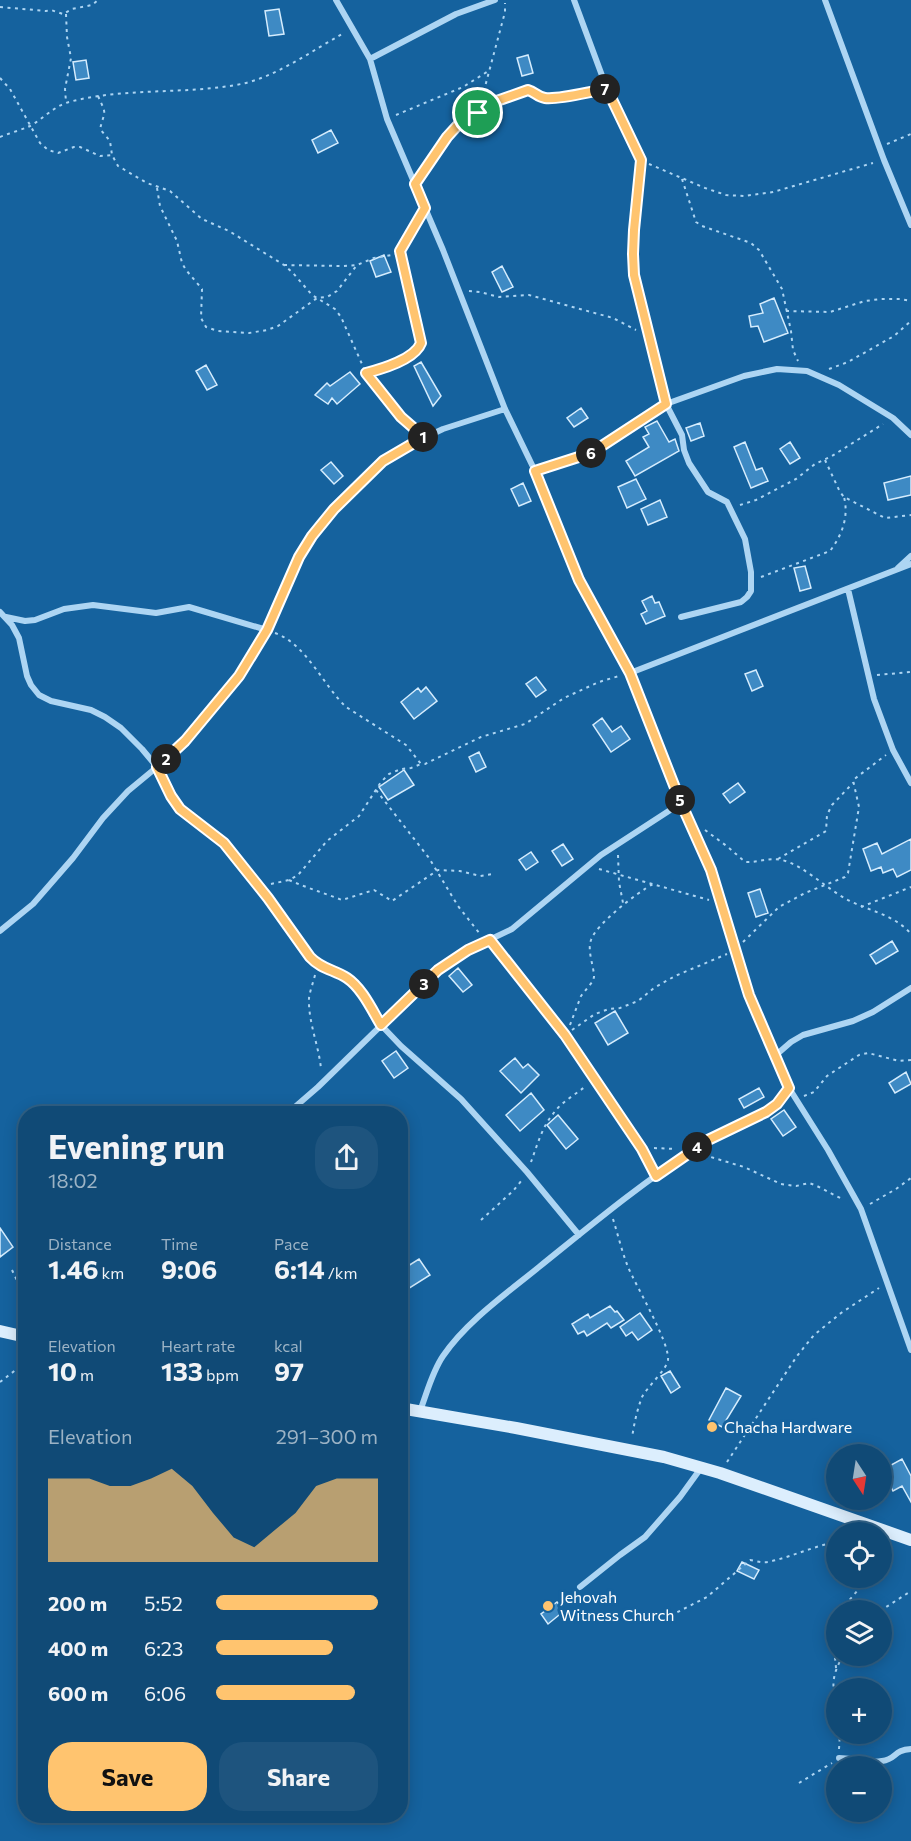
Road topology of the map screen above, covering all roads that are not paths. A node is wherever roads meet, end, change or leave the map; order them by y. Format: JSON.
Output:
{"nodes":[{"id":1,"x":336,"y":0,"type":"edge"},
{"id":2,"x":495,"y":0,"type":"edge"},
{"id":3,"x":574,"y":0,"type":"edge"},
{"id":4,"x":825,"y":0,"type":"edge"},
{"id":5,"x":370,"y":59,"type":"junction"},
{"id":6,"x":911,"y":225,"type":"edge"},
{"id":7,"x":666,"y":404,"type":"junction"},
{"id":8,"x":505,"y":409,"type":"junction"},
{"id":9,"x":911,"y":435,"type":"edge"},
{"id":10,"x":535,"y":471,"type":"junction"},
{"id":11,"x":911,"y":556,"type":"edge"},
{"id":12,"x":911,"y":564,"type":"edge"},
{"id":13,"x":895,"y":571,"type":"junction"},
{"id":14,"x":848,"y":590,"type":"junction"},
{"id":15,"x":3,"y":614,"type":"edge"},
{"id":16,"x":681,"y":617,"type":"dead end"},
{"id":17,"x":267,"y":630,"type":"junction"},
{"id":18,"x":630,"y":673,"type":"junction"},
{"id":19,"x":157,"y":767,"type":"junction"},
{"id":20,"x":911,"y":783,"type":"edge"},
{"id":21,"x":681,"y":803,"type":"junction"},
{"id":22,"x":0,"y":931,"type":"edge"},
{"id":23,"x":490,"y":940,"type":"junction"},
{"id":24,"x":911,"y":988,"type":"edge"},
{"id":25,"x":381,"y":1025,"type":"junction"},
{"id":26,"x":776,"y":1055,"type":"junction"},
{"id":27,"x":789,"y":1088,"type":"junction"},
{"id":28,"x":296,"y":1106,"type":"edge"},
{"id":29,"x":656,"y":1176,"type":"junction"},
{"id":30,"x":579,"y":1235,"type":"junction"},
{"id":31,"x":0,"y":1331,"type":"edge"},
{"id":32,"x":18,"y":1336,"type":"edge"},
{"id":33,"x":911,"y":1350,"type":"edge"},
{"id":34,"x":408,"y":1409,"type":"edge"},
{"id":35,"x":420,"y":1411,"type":"junction"},
{"id":36,"x":702,"y":1467,"type":"junction"},
{"id":37,"x":911,"y":1540,"type":"edge"},
{"id":38,"x":580,"y":1587,"type":"dead end"},
{"id":39,"x":911,"y":1749,"type":"edge"},
{"id":40,"x":892,"y":1758,"type":"edge"}],
"edges":[{"from":1,"to":5,"type":"street"},
{"from":2,"to":5,"type":"street"},
{"from":3,"to":7,"type":"street"},
{"from":4,"to":6,"type":"street"},
{"from":5,"to":8,"type":"street"},
{"from":7,"to":9,"type":"street"},
{"from":7,"to":10,"type":"street"},
{"from":7,"to":16,"type":"street"},
{"from":8,"to":10,"type":"street"},
{"from":8,"to":17,"type":"street"},
{"from":10,"to":18,"type":"street"},
{"from":11,"to":13,"type":"street"},
{"from":12,"to":13,"type":"street"},
{"from":13,"to":14,"type":"street"},
{"from":14,"to":18,"type":"street"},
{"from":14,"to":20,"type":"street"},
{"from":15,"to":17,"type":"street"},
{"from":15,"to":19,"type":"street"},
{"from":17,"to":19,"type":"street"},
{"from":18,"to":21,"type":"street"},
{"from":19,"to":22,"type":"street"},
{"from":19,"to":25,"type":"street"},
{"from":21,"to":23,"type":"street"},
{"from":21,"to":26,"type":"street"},
{"from":23,"to":25,"type":"street"},
{"from":23,"to":29,"type":"street"},
{"from":24,"to":26,"type":"street"},
{"from":25,"to":28,"type":"street"},
{"from":25,"to":30,"type":"street"},
{"from":26,"to":27,"type":"street"},
{"from":27,"to":29,"type":"street"},
{"from":27,"to":33,"type":"street"},
{"from":29,"to":30,"type":"street"},
{"from":30,"to":35,"type":"street"},
{"from":31,"to":32,"type":"street"},
{"from":34,"to":35,"type":"street"},
{"from":35,"to":36,"type":"street"},
{"from":36,"to":37,"type":"street"},
{"from":36,"to":38,"type":"street"},
{"from":39,"to":40,"type":"street"}]}
